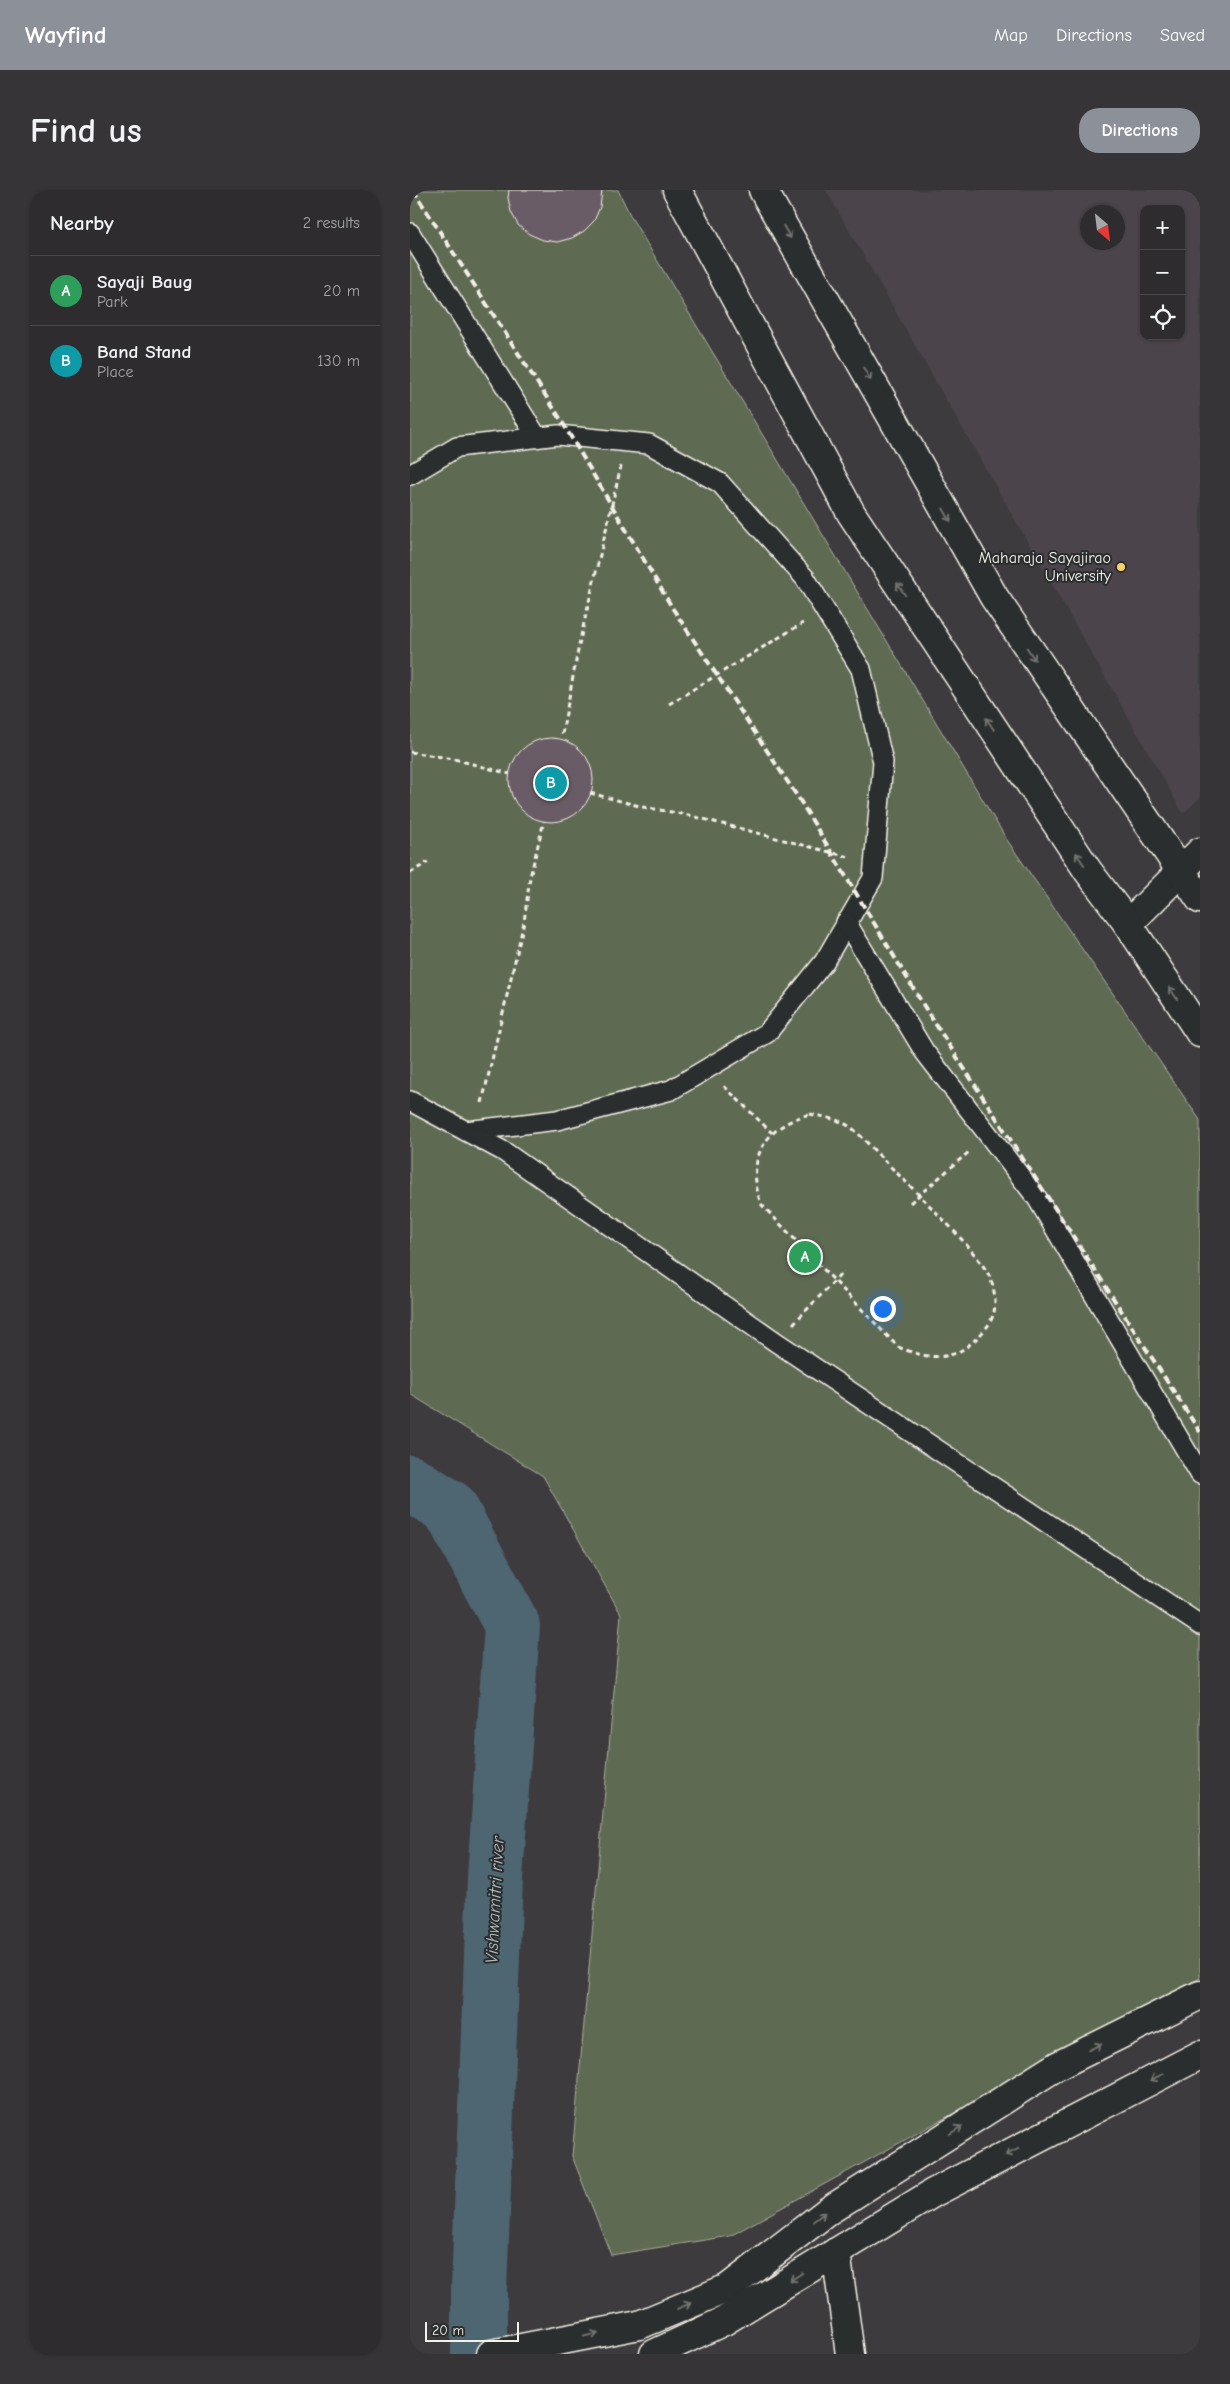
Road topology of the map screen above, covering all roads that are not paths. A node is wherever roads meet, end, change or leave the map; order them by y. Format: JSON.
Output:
{"nodes":[{"id":1,"x":677,"y":190,"type":"edge"},
{"id":2,"x":763,"y":190,"type":"edge"},
{"id":3,"x":410,"y":233,"type":"edge"},
{"id":4,"x":537,"y":437,"type":"junction"},
{"id":5,"x":410,"y":475,"type":"edge"},
{"id":6,"x":1200,"y":852,"type":"edge"},
{"id":7,"x":1180,"y":872,"type":"junction"},
{"id":8,"x":1200,"y":899,"type":"edge"},
{"id":9,"x":846,"y":922,"type":"junction"},
{"id":10,"x":1128,"y":924,"type":"junction"},
{"id":11,"x":1200,"y":1033,"type":"edge"},
{"id":12,"x":410,"y":1101,"type":"edge"},
{"id":13,"x":471,"y":1130,"type":"junction"},
{"id":14,"x":1200,"y":1474,"type":"edge"},
{"id":15,"x":1200,"y":1625,"type":"edge"},
{"id":16,"x":1200,"y":1995,"type":"edge"},
{"id":17,"x":1200,"y":2055,"type":"edge"},
{"id":18,"x":836,"y":2252,"type":"junction"},
{"id":19,"x":491,"y":2354,"type":"edge"},
{"id":20,"x":654,"y":2354,"type":"edge"},
{"id":21,"x":850,"y":2354,"type":"edge"}],
"edges":[{"from":10,"to":1,"type":"main road","one_way":true},
{"from":2,"to":7,"type":"main road","one_way":true},
{"from":3,"to":4,"type":"lane"},
{"from":4,"to":5,"type":"lane"},
{"from":4,"to":9,"type":"lane"},
{"from":6,"to":7,"type":"main road"},
{"from":7,"to":8,"type":"main road"},
{"from":7,"to":10,"type":"main road"},
{"from":9,"to":13,"type":"lane"},
{"from":9,"to":14,"type":"lane"},
{"from":11,"to":10,"type":"main road","one_way":true},
{"from":12,"to":13,"type":"lane"},
{"from":13,"to":15,"type":"lane"},
{"from":19,"to":16,"type":"main road","one_way":true},
{"from":17,"to":18,"type":"main road","one_way":true},
{"from":18,"to":20,"type":"main road","one_way":true},
{"from":18,"to":21,"type":"main road"}]}
